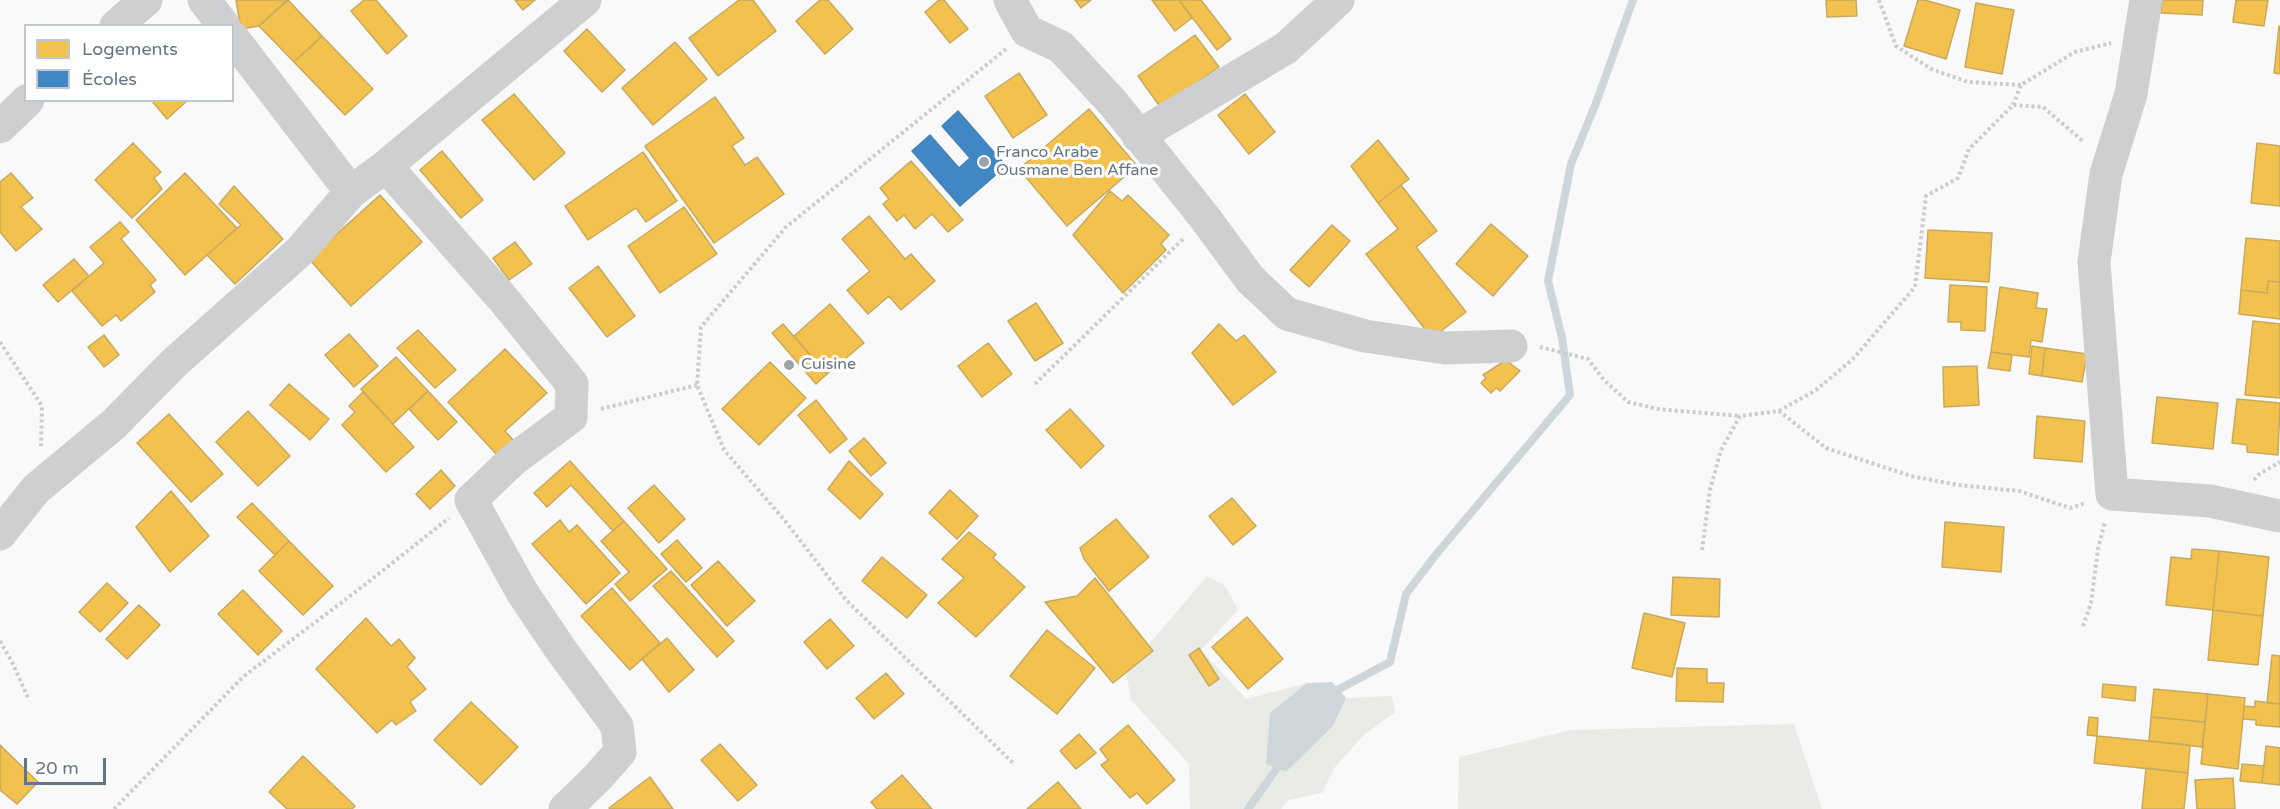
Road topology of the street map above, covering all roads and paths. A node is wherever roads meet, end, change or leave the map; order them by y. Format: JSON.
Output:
{"nodes":[{"id":1,"x":146,"y":0,"type":"edge"},
{"id":2,"x":204,"y":0,"type":"edge"},
{"id":3,"x":585,"y":0,"type":"edge"},
{"id":4,"x":1010,"y":0,"type":"edge"},
{"id":5,"x":1338,"y":0,"type":"edge"},
{"id":6,"x":1879,"y":0,"type":"edge"},
{"id":7,"x":2146,"y":0,"type":"edge"},
{"id":8,"x":118,"y":24,"type":"edge"},
{"id":9,"x":222,"y":24,"type":"edge"},
{"id":10,"x":1027,"y":31,"type":"junction"},
{"id":11,"x":2140,"y":35,"type":"junction"},
{"id":12,"x":234,"y":40,"type":"edge"},
{"id":13,"x":2021,"y":85,"type":"junction"},
{"id":14,"x":26,"y":102,"type":"edge"},
{"id":15,"x":2013,"y":105,"type":"junction"},
{"id":16,"x":0,"y":127,"type":"edge"},
{"id":17,"x":1138,"y":136,"type":"junction"},
{"id":18,"x":386,"y":166,"type":"junction"},
{"id":19,"x":2106,"y":174,"type":"junction"},
{"id":20,"x":351,"y":192,"type":"junction"},
{"id":21,"x":1205,"y":218,"type":"junction"},
{"id":22,"x":0,"y":342,"type":"edge"},
{"id":23,"x":1511,"y":346,"type":"joint"},
{"id":24,"x":1035,"y":384,"type":"dead end"},
{"id":25,"x":697,"y":385,"type":"junction"},
{"id":26,"x":1779,"y":411,"type":"junction"},
{"id":27,"x":1740,"y":416,"type":"junction"},
{"id":28,"x":571,"y":417,"type":"junction"},
{"id":29,"x":36,"y":489,"type":"junction"},
{"id":30,"x":2112,"y":494,"type":"junction"},
{"id":31,"x":471,"y":500,"type":"junction"},
{"id":32,"x":2280,"y":516,"type":"edge"},
{"id":33,"x":0,"y":534,"type":"edge"},
{"id":34,"x":1702,"y":550,"type":"dead end"},
{"id":35,"x":2083,"y":626,"type":"dead end"},
{"id":36,"x":0,"y":641,"type":"edge"},
{"id":37,"x":29,"y":700,"type":"dead end"},
{"id":38,"x":1014,"y":764,"type":"dead end"},
{"id":39,"x":114,"y":809,"type":"edge"},
{"id":40,"x":565,"y":809,"type":"edge"}],
"edges":[{"from":1,"to":8,"type":"street"},
{"from":2,"to":9,"type":"street"},
{"from":3,"to":18,"type":"street"},
{"from":4,"to":10,"type":"street"},
{"from":5,"to":17,"type":"street"},
{"from":6,"to":13,"type":"path"},
{"from":7,"to":11,"type":"street"},
{"from":10,"to":17,"type":"street"},
{"from":10,"to":25,"type":"path"},
{"from":11,"to":13,"type":"path"},
{"from":11,"to":19,"type":"street"},
{"from":12,"to":20,"type":"street"},
{"from":13,"to":15,"type":"path"},
{"from":14,"to":16,"type":"street"},
{"from":15,"to":19,"type":"path"},
{"from":15,"to":26,"type":"path"},
{"from":17,"to":21,"type":"street"},
{"from":18,"to":20,"type":"street"},
{"from":18,"to":28,"type":"street"},
{"from":19,"to":30,"type":"street"},
{"from":20,"to":29,"type":"street"},
{"from":21,"to":23,"type":"street"},
{"from":21,"to":24,"type":"path"},
{"from":22,"to":29,"type":"path"},
{"from":23,"to":27,"type":"path"},
{"from":25,"to":28,"type":"path"},
{"from":25,"to":38,"type":"path"},
{"from":26,"to":27,"type":"path"},
{"from":26,"to":30,"type":"path"},
{"from":27,"to":34,"type":"path"},
{"from":28,"to":31,"type":"street"},
{"from":29,"to":33,"type":"street"},
{"from":30,"to":32,"type":"street"},
{"from":30,"to":35,"type":"path"},
{"from":31,"to":39,"type":"path"},
{"from":31,"to":40,"type":"street"},
{"from":36,"to":37,"type":"path"}]}
